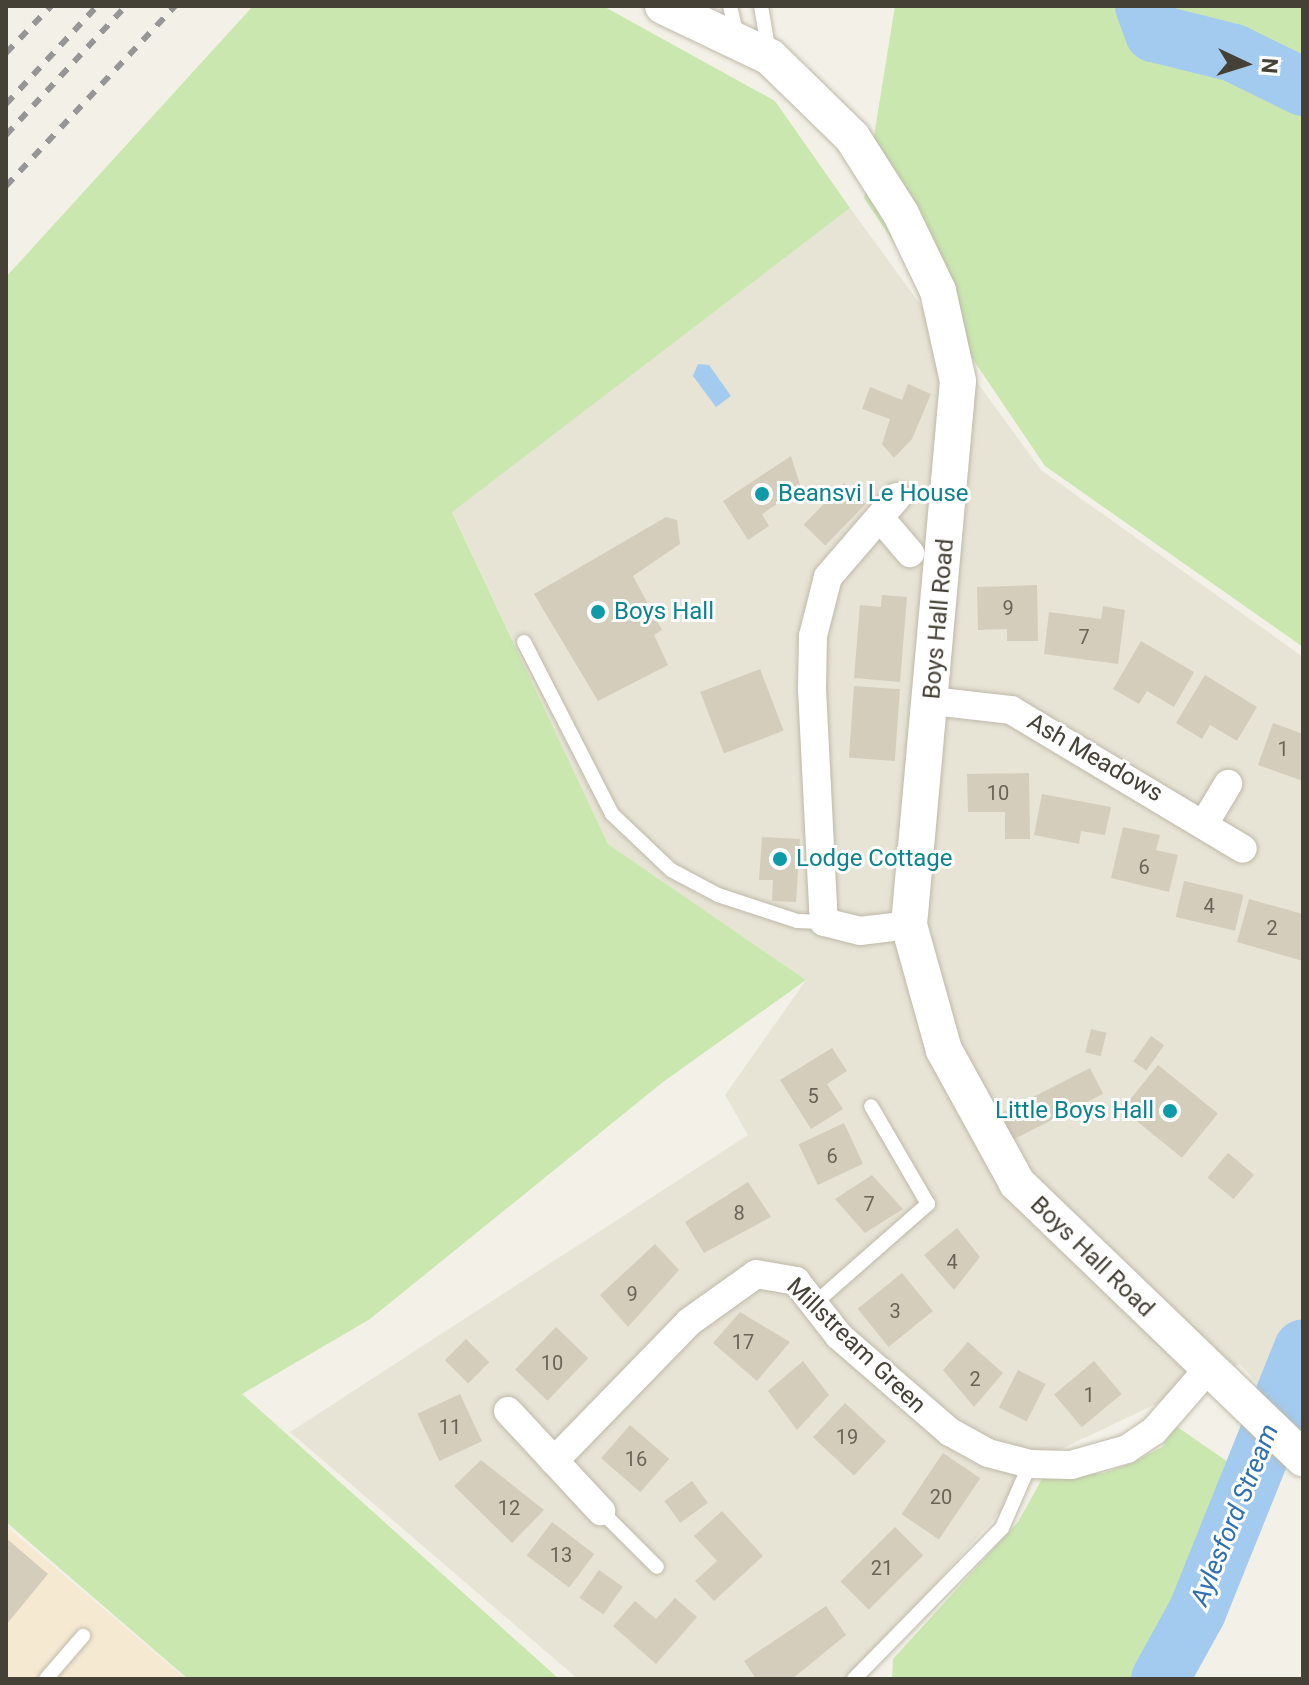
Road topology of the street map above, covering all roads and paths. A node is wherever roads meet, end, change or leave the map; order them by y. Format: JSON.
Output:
{"nodes":[{"id":1,"x":663,"y":6,"type":"edge"},
{"id":2,"x":730,"y":6,"type":"edge"},
{"id":3,"x":761,"y":6,"type":"edge"},
{"id":4,"x":738,"y":42,"type":"junction"},
{"id":5,"x":770,"y":57,"type":"junction"},
{"id":6,"x":910,"y":553,"type":"dead end"},
{"id":7,"x":524,"y":642,"type":"dead end"},
{"id":8,"x":932,"y":701,"type":"junction"},
{"id":9,"x":1228,"y":784,"type":"dead end"},
{"id":10,"x":1204,"y":824,"type":"junction"},
{"id":11,"x":1243,"y":849,"type":"dead end"},
{"id":12,"x":824,"y":922,"type":"junction"},
{"id":13,"x":909,"y":925,"type":"junction"},
{"id":14,"x":871,"y":1106,"type":"dead end"},
{"id":15,"x":814,"y":1304,"type":"junction"},
{"id":16,"x":1208,"y":1369,"type":"junction"},
{"id":17,"x":508,"y":1411,"type":"dead end"},
{"id":18,"x":1280,"y":1438,"type":"edge"},
{"id":19,"x":554,"y":1461,"type":"junction"},
{"id":20,"x":1030,"y":1464,"type":"junction"},
{"id":21,"x":601,"y":1511,"type":"joint"},
{"id":22,"x":657,"y":1567,"type":"dead end"},
{"id":23,"x":83,"y":1636,"type":"dead end"},
{"id":24,"x":46,"y":1679,"type":"edge"},
{"id":25,"x":854,"y":1679,"type":"edge"}],
"edges":[{"from":1,"to":4,"type":"street","name":"Boys Hall Road"},
{"from":2,"to":4,"type":"lane"},
{"from":3,"to":5,"type":"lane"},
{"from":4,"to":5,"type":"street","name":"Boys Hall Road"},
{"from":5,"to":8,"type":"street","name":"Boys Hall Road"},
{"from":6,"to":12,"type":"street","name":"Boys Hall Road"},
{"from":7,"to":12,"type":"lane"},
{"from":8,"to":10,"type":"street","name":"Ash Meadows"},
{"from":8,"to":13,"type":"street","name":"Boys Hall Road"},
{"from":9,"to":10,"type":"street"},
{"from":10,"to":11,"type":"street","name":"Ash Meadows"},
{"from":12,"to":13,"type":"street"},
{"from":13,"to":16,"type":"street","name":"Boys Hall Road"},
{"from":14,"to":15,"type":"lane"},
{"from":15,"to":19,"type":"street","name":"Millstream Green"},
{"from":15,"to":20,"type":"street","name":"Millstream Green"},
{"from":16,"to":18,"type":"street","name":"Boys Hall Road"},
{"from":16,"to":20,"type":"street","name":"Millstream Green"},
{"from":17,"to":19,"type":"street"},
{"from":19,"to":21,"type":"street"},
{"from":20,"to":25,"type":"lane"},
{"from":21,"to":22,"type":"lane"},
{"from":23,"to":24,"type":"lane"}]}
